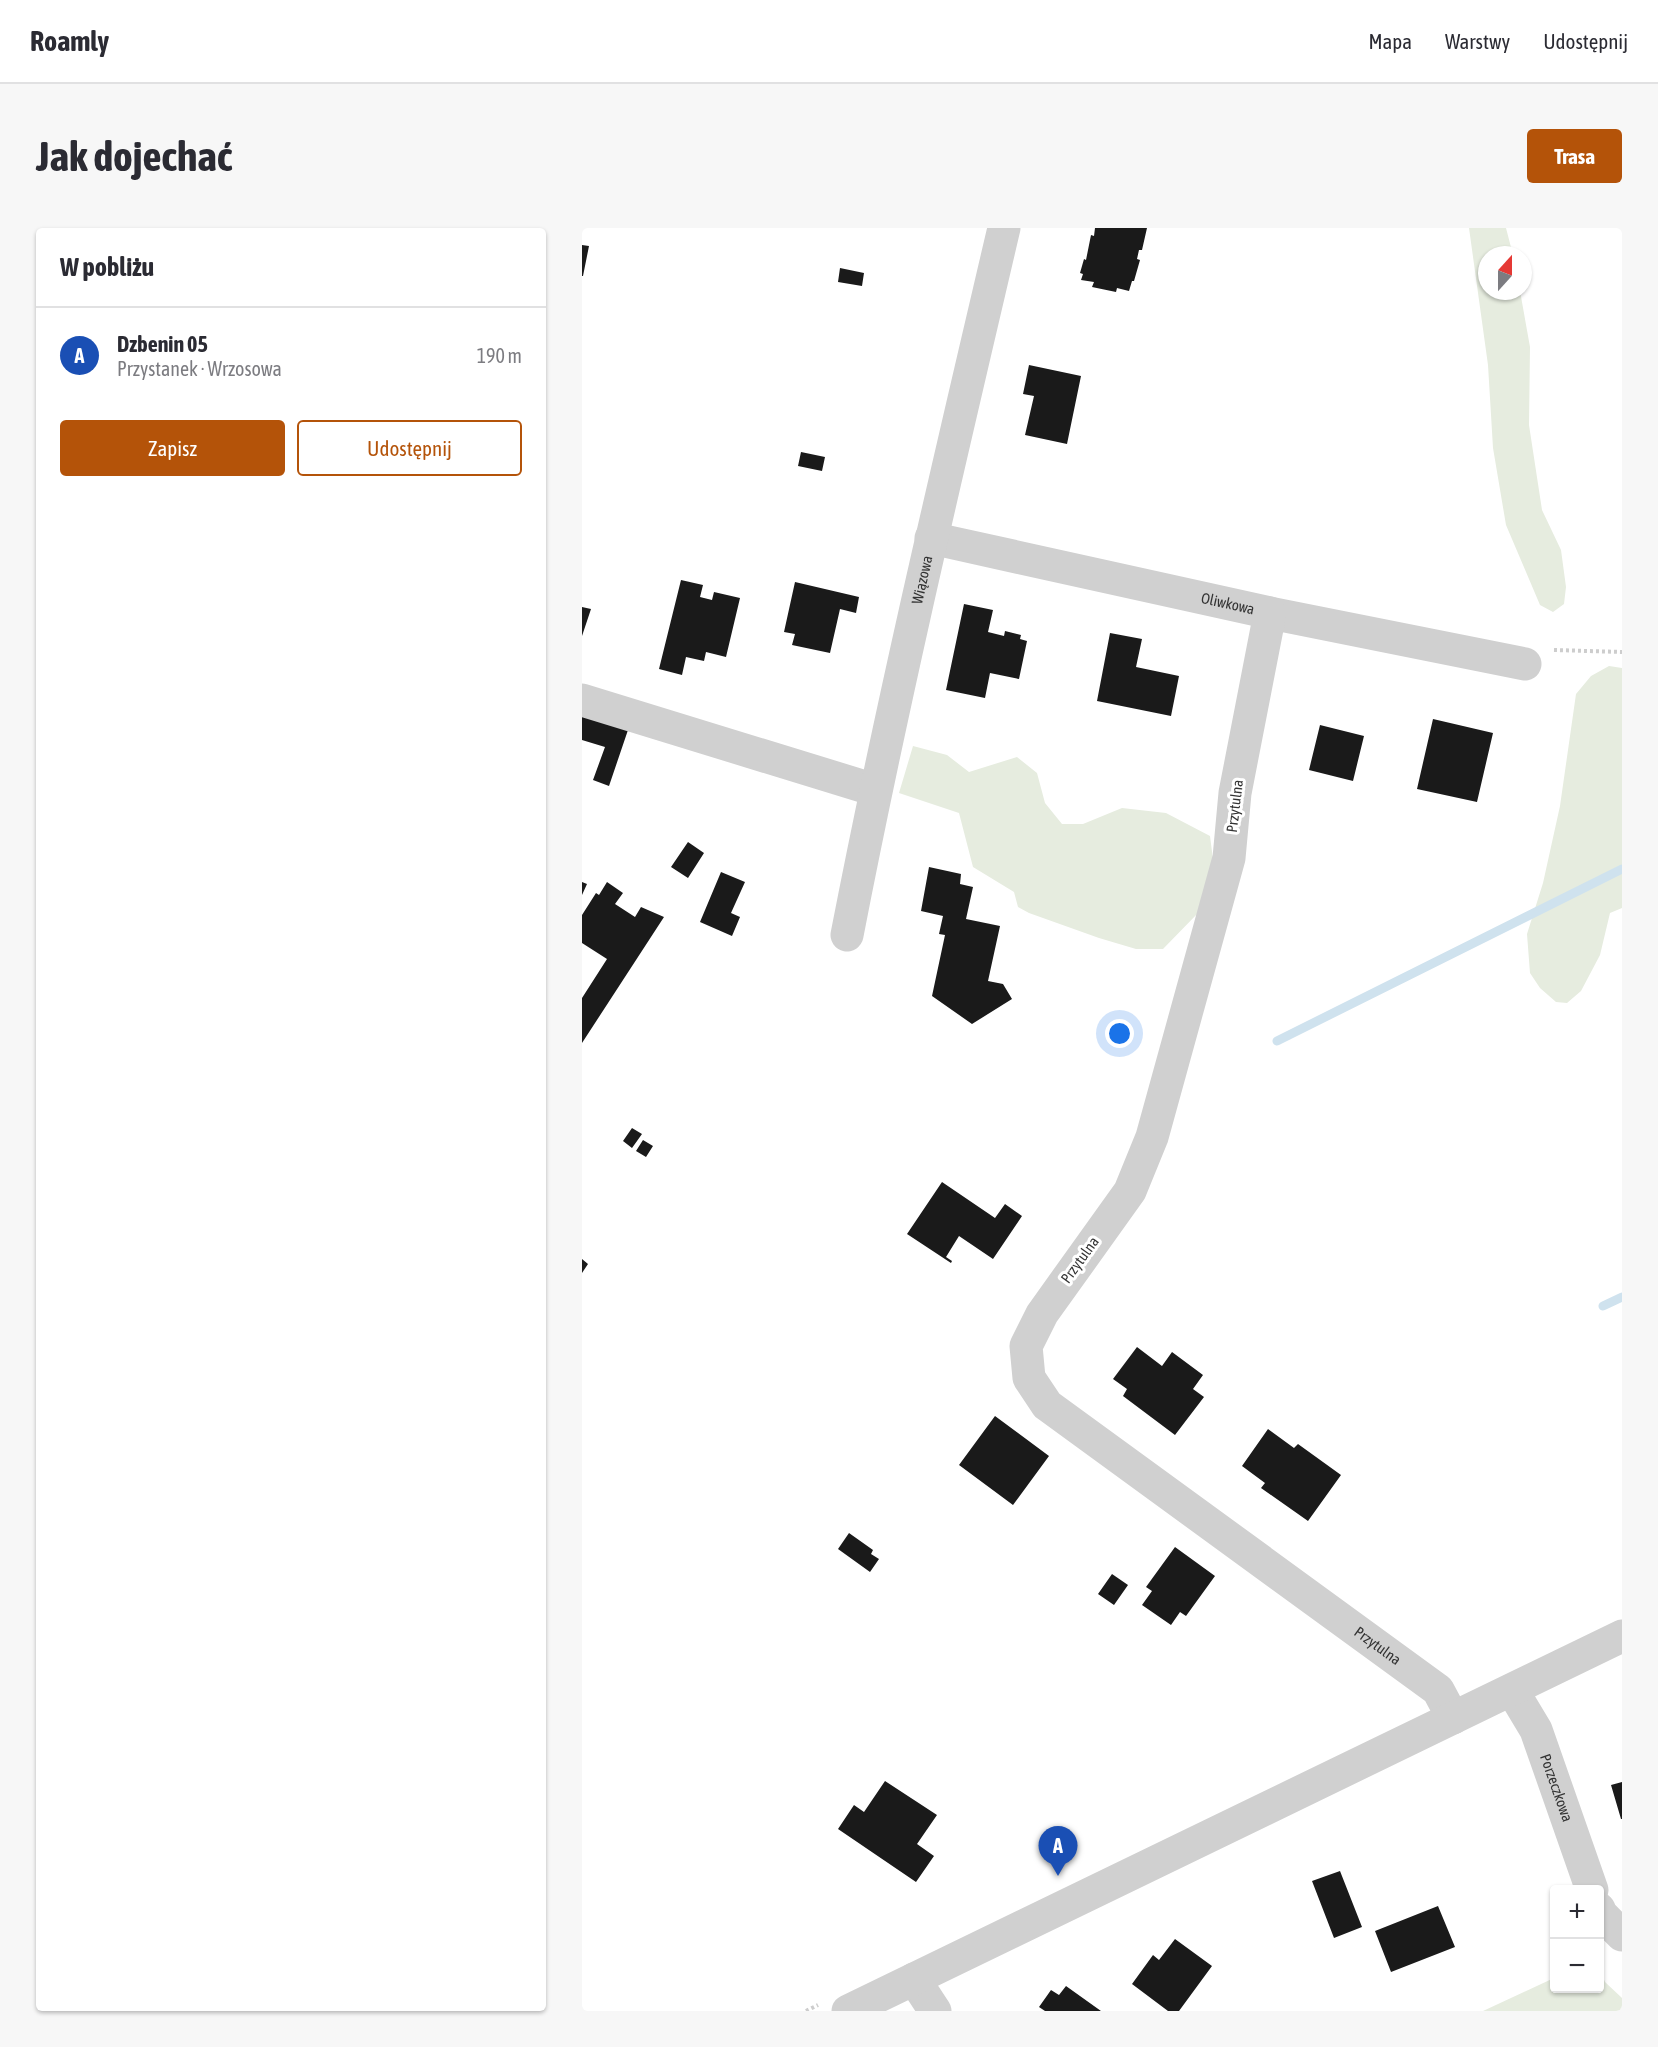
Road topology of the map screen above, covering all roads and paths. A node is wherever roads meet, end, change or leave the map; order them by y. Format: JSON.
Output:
{"nodes":[{"id":1,"x":1004,"y":228,"type":"edge"},
{"id":2,"x":931,"y":538,"type":"junction"},
{"id":3,"x":1270,"y":613,"type":"junction"},
{"id":4,"x":1622,"y":652,"type":"edge"},
{"id":5,"x":1525,"y":664,"type":"joint"},
{"id":6,"x":582,"y":700,"type":"edge"},
{"id":7,"x":875,"y":790,"type":"junction"},
{"id":8,"x":847,"y":935,"type":"dead end"},
{"id":9,"x":1622,"y":1636,"type":"edge"},
{"id":10,"x":1512,"y":1690,"type":"junction"},
{"id":11,"x":1453,"y":1718,"type":"junction"},
{"id":12,"x":1591,"y":1885,"type":"edge"},
{"id":13,"x":1604,"y":1917,"type":"edge"},
{"id":14,"x":1622,"y":1935,"type":"edge"},
{"id":15,"x":914,"y":1979,"type":"junction"},
{"id":16,"x":848,"y":2011,"type":"edge"},
{"id":17,"x":934,"y":2011,"type":"edge"}],
"edges":[{"from":1,"to":2,"type":"street","name":"Wiązowa"},
{"from":2,"to":3,"type":"street","name":"Oliwkowa"},
{"from":2,"to":7,"type":"street","name":"Wiązowa"},
{"from":3,"to":5,"type":"street","name":"Oliwkowa"},
{"from":3,"to":11,"type":"street","name":"Przytulna"},
{"from":4,"to":5,"type":"path"},
{"from":6,"to":7,"type":"street"},
{"from":7,"to":8,"type":"street","name":"Wiązowa"},
{"from":9,"to":10,"type":"street"},
{"from":10,"to":11,"type":"street"},
{"from":10,"to":12,"type":"street","name":"Porzeczkowa"},
{"from":11,"to":15,"type":"street"},
{"from":13,"to":14,"type":"street"},
{"from":15,"to":16,"type":"street"},
{"from":15,"to":17,"type":"street"}]}
